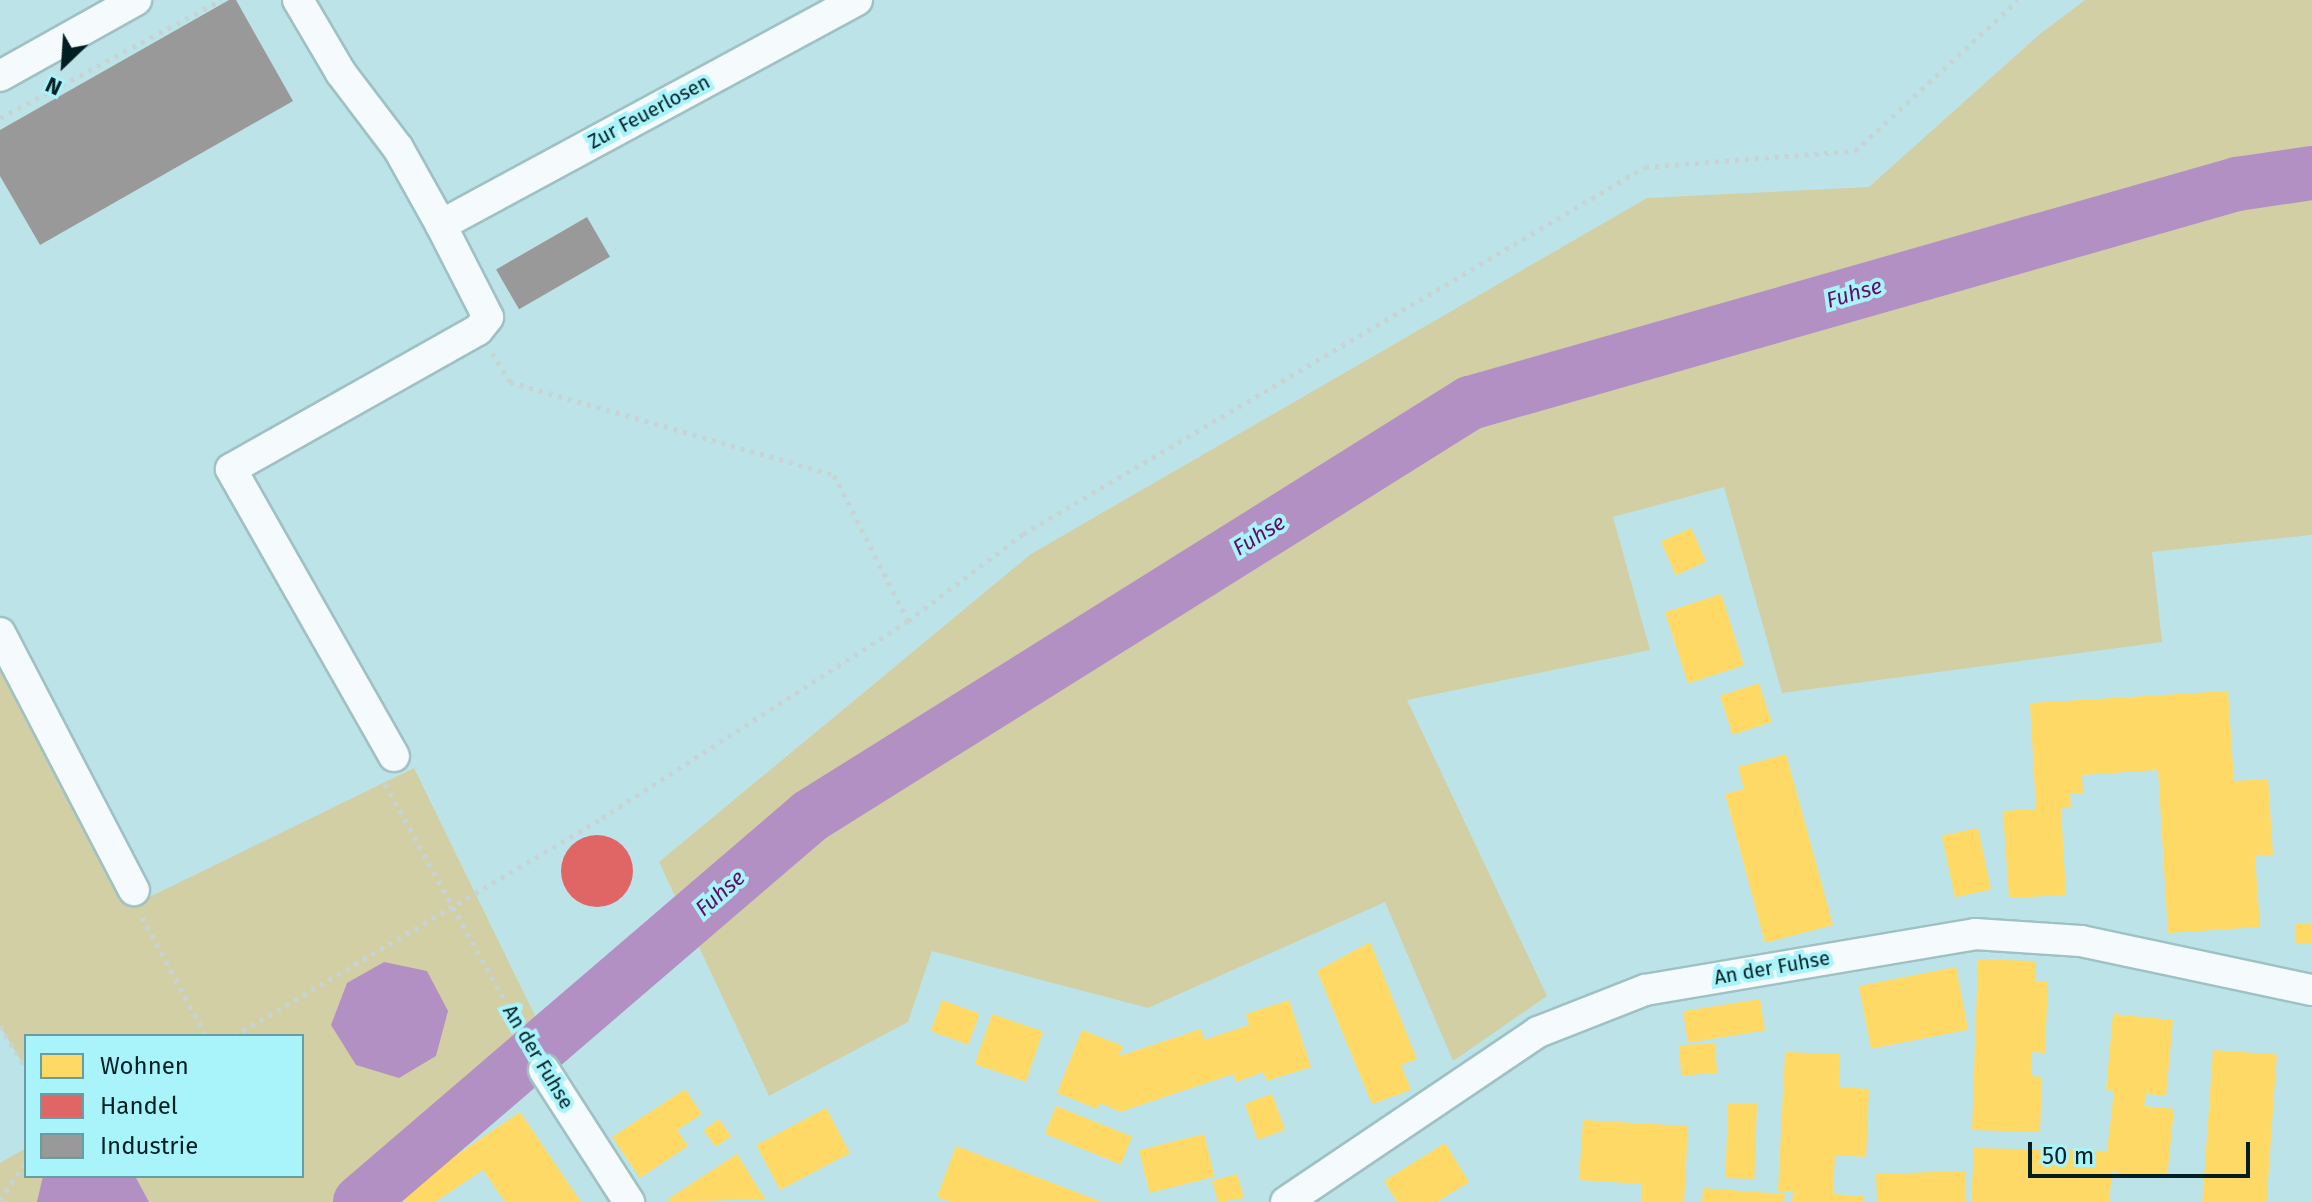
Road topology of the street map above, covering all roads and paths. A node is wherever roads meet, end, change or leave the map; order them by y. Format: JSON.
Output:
{"nodes":[{"id":1,"x":136,"y":0,"type":"edge"},
{"id":2,"x":221,"y":0,"type":"edge"},
{"id":3,"x":298,"y":0,"type":"edge"},
{"id":4,"x":857,"y":0,"type":"edge"},
{"id":5,"x":2018,"y":0,"type":"edge"},
{"id":6,"x":206,"y":3,"type":"edge"},
{"id":7,"x":0,"y":76,"type":"edge"},
{"id":8,"x":0,"y":118,"type":"edge"},
{"id":9,"x":441,"y":225,"type":"junction"},
{"id":10,"x":478,"y":330,"type":"junction"},
{"id":11,"x":908,"y":621,"type":"junction"},
{"id":12,"x":0,"y":633,"type":"edge"},
{"id":13,"x":388,"y":768,"type":"joint"},
{"id":14,"x":134,"y":890,"type":"joint"},
{"id":15,"x":454,"y":909,"type":"junction"},
{"id":16,"x":2312,"y":990,"type":"edge"},
{"id":17,"x":0,"y":1026,"type":"edge"},
{"id":18,"x":205,"y":1034,"type":"edge"},
{"id":19,"x":237,"y":1034,"type":"edge"},
{"id":20,"x":24,"y":1066,"type":"edge"},
{"id":21,"x":544,"y":1070,"type":"joint"},
{"id":22,"x":24,"y":1165,"type":"edge"},
{"id":23,"x":0,"y":1200,"type":"edge"},
{"id":24,"x":629,"y":1202,"type":"edge"},
{"id":25,"x":1286,"y":1202,"type":"edge"}],
"edges":[{"from":1,"to":7,"type":"street"},
{"from":2,"to":6,"type":"path"},
{"from":3,"to":9,"type":"street"},
{"from":4,"to":9,"type":"street","name":"Zur Feuerlosen"},
{"from":5,"to":11,"type":"path"},
{"from":6,"to":8,"type":"path"},
{"from":9,"to":10,"type":"street"},
{"from":10,"to":11,"type":"path"},
{"from":10,"to":13,"type":"street"},
{"from":11,"to":15,"type":"path"},
{"from":12,"to":14,"type":"street"},
{"from":13,"to":15,"type":"path","name":"An der Fuhse"},
{"from":14,"to":18,"type":"path"},
{"from":15,"to":19,"type":"path"},
{"from":15,"to":21,"type":"path","name":"An der Fuhse"},
{"from":16,"to":25,"type":"street","name":"An der Fuhse"},
{"from":17,"to":20,"type":"path"},
{"from":21,"to":24,"type":"street","name":"An der Fuhse"},
{"from":22,"to":23,"type":"path"}]}
